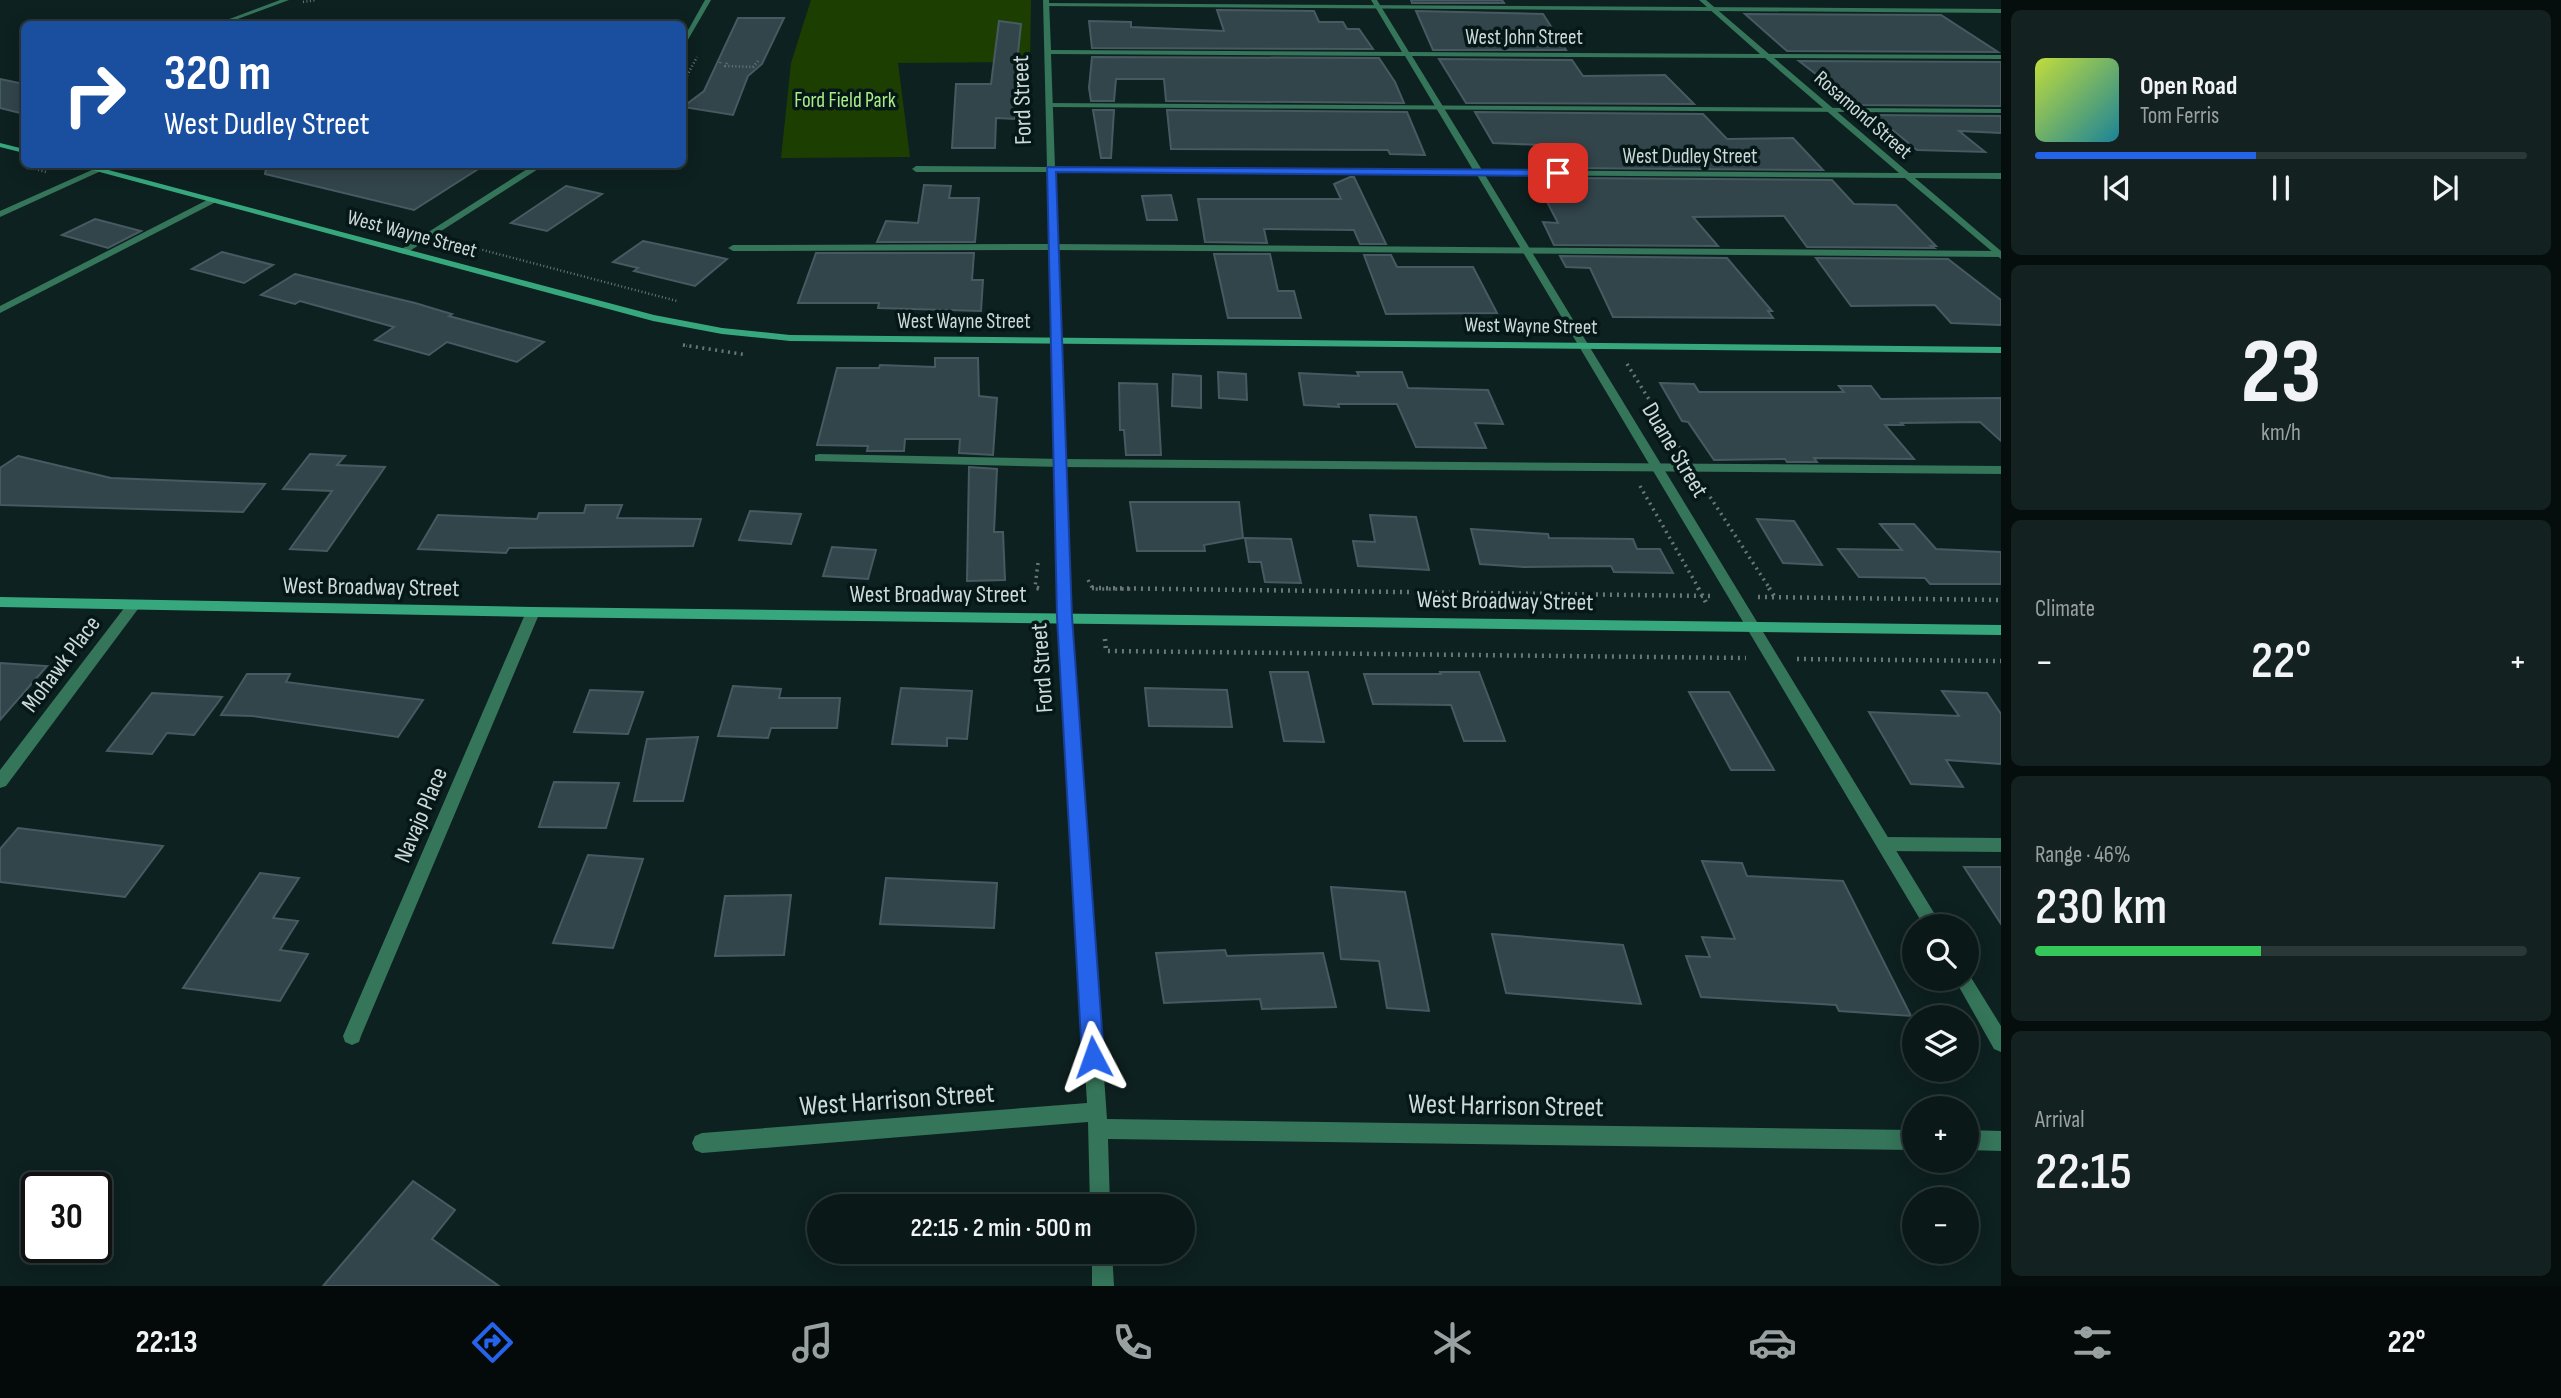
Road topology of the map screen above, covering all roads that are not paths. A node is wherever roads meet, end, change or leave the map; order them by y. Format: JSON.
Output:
{"nodes":[{"id":1,"x":286,"y":0,"type":"edge"},
{"id":2,"x":708,"y":0,"type":"edge"},
{"id":3,"x":1702,"y":0,"type":"edge"},
{"id":4,"x":1046,"y":2,"type":"edge"},
{"id":5,"x":1376,"y":4,"type":"edge"},
{"id":6,"x":1712,"y":9,"type":"junction"},
{"id":7,"x":2001,"y":11,"type":"edge"},
{"id":8,"x":227,"y":21,"type":"edge"},
{"id":9,"x":686,"y":41,"type":"edge"},
{"id":10,"x":1047,"y":52,"type":"junction"},
{"id":11,"x":1409,"y":54,"type":"junction"},
{"id":12,"x":1767,"y":56,"type":"junction"},
{"id":13,"x":2001,"y":57,"type":"edge"},
{"id":14,"x":1049,"y":105,"type":"junction"},
{"id":15,"x":1440,"y":108,"type":"junction"},
{"id":16,"x":1830,"y":110,"type":"junction"},
{"id":17,"x":2001,"y":111,"type":"edge"},
{"id":18,"x":0,"y":145,"type":"edge"},
{"id":19,"x":21,"y":150,"type":"edge"},
{"id":20,"x":89,"y":168,"type":"edge"},
{"id":21,"x":536,"y":168,"type":"edge"},
{"id":22,"x":916,"y":169,"type":"dead end"},
{"id":23,"x":1051,"y":169,"type":"junction"},
{"id":24,"x":97,"y":170,"type":"junction"},
{"id":25,"x":1480,"y":172,"type":"junction"},
{"id":26,"x":1906,"y":175,"type":"junction"},
{"id":27,"x":2001,"y":176,"type":"edge"},
{"id":28,"x":211,"y":201,"type":"junction"},
{"id":29,"x":0,"y":214,"type":"edge"},
{"id":30,"x":1052,"y":247,"type":"junction"},
{"id":31,"x":733,"y":248,"type":"dead end"},
{"id":32,"x":1527,"y":251,"type":"junction"},
{"id":33,"x":402,"y":252,"type":"junction"},
{"id":34,"x":2000,"y":255,"type":"edge"},
{"id":35,"x":0,"y":310,"type":"edge"},
{"id":36,"x":1056,"y":341,"type":"junction"},
{"id":37,"x":1585,"y":346,"type":"junction"},
{"id":38,"x":2001,"y":350,"type":"edge"},
{"id":39,"x":819,"y":458,"type":"dead end"},
{"id":40,"x":1061,"y":463,"type":"junction"},
{"id":41,"x":1657,"y":467,"type":"junction"},
{"id":42,"x":2001,"y":470,"type":"edge"},
{"id":43,"x":0,"y":602,"type":"edge"},
{"id":44,"x":133,"y":606,"type":"junction"},
{"id":45,"x":533,"y":612,"type":"junction"},
{"id":46,"x":1065,"y":617,"type":"junction"},
{"id":47,"x":1752,"y":628,"type":"junction"},
{"id":48,"x":2001,"y":630,"type":"edge"},
{"id":49,"x":0,"y":782,"type":"edge"},
{"id":50,"x":1885,"y":844,"type":"junction"},
{"id":51,"x":2001,"y":845,"type":"edge"},
{"id":52,"x":1926,"y":914,"type":"edge"},
{"id":53,"x":1971,"y":991,"type":"edge"},
{"id":54,"x":352,"y":1036,"type":"dead end"},
{"id":55,"x":2001,"y":1043,"type":"edge"},
{"id":56,"x":1097,"y":1120,"type":"junction"},
{"id":57,"x":1902,"y":1140,"type":"edge"},
{"id":58,"x":1979,"y":1140,"type":"edge"},
{"id":59,"x":2001,"y":1141,"type":"edge"},
{"id":60,"x":702,"y":1143,"type":"dead end"},
{"id":61,"x":1100,"y":1194,"type":"edge"},
{"id":62,"x":1102,"y":1264,"type":"edge"},
{"id":63,"x":1103,"y":1286,"type":"edge"}],
"edges":[{"from":1,"to":8,"type":"street"},
{"from":2,"to":9,"type":"street"},
{"from":3,"to":6,"type":"street","name":"Rosamond Street"},
{"from":4,"to":5,"type":"street"},
{"from":4,"to":10,"type":"street","name":"Ford Street"},
{"from":5,"to":6,"type":"street"},
{"from":5,"to":11,"type":"street","name":"Duane Street"},
{"from":6,"to":7,"type":"street"},
{"from":6,"to":12,"type":"street","name":"Rosamond Street"},
{"from":10,"to":11,"type":"street","name":"West John Street"},
{"from":10,"to":14,"type":"street","name":"Ford Street"},
{"from":11,"to":12,"type":"street","name":"West John Street"},
{"from":11,"to":15,"type":"street","name":"Duane Street"},
{"from":12,"to":13,"type":"street","name":"West John Street"},
{"from":12,"to":16,"type":"street","name":"Rosamond Street"},
{"from":14,"to":15,"type":"street"},
{"from":14,"to":23,"type":"street","name":"Ford Street"},
{"from":15,"to":16,"type":"street"},
{"from":15,"to":25,"type":"street","name":"Duane Street"},
{"from":16,"to":17,"type":"street"},
{"from":16,"to":26,"type":"street","name":"Rosamond Street"},
{"from":18,"to":19,"type":"street"},
{"from":20,"to":24,"type":"street","name":"West Wayne Street"},
{"from":21,"to":33,"type":"street"},
{"from":22,"to":23,"type":"street","name":"West Dudley Street"},
{"from":23,"to":25,"type":"street","name":"West Dudley Street"},
{"from":23,"to":30,"type":"street","name":"Ford Street"},
{"from":24,"to":28,"type":"street","name":"West Wayne Street"},
{"from":24,"to":29,"type":"street"},
{"from":25,"to":26,"type":"street","name":"West Dudley Street"},
{"from":25,"to":32,"type":"street","name":"Duane Street"},
{"from":26,"to":27,"type":"street","name":"West Dudley Street"},
{"from":26,"to":34,"type":"street","name":"Rosamond Street"},
{"from":28,"to":33,"type":"street","name":"West Wayne Street"},
{"from":28,"to":35,"type":"street"},
{"from":30,"to":31,"type":"street"},
{"from":30,"to":32,"type":"street"},
{"from":30,"to":36,"type":"street","name":"Ford Street"},
{"from":32,"to":34,"type":"street"},
{"from":32,"to":37,"type":"street","name":"Duane Street"},
{"from":33,"to":36,"type":"street","name":"West Wayne Street"},
{"from":36,"to":37,"type":"street","name":"West Wayne Street"},
{"from":36,"to":40,"type":"street","name":"Ford Street"},
{"from":37,"to":38,"type":"street","name":"West Wayne Street"},
{"from":37,"to":41,"type":"street","name":"Duane Street"},
{"from":39,"to":40,"type":"street"},
{"from":40,"to":41,"type":"street"},
{"from":40,"to":46,"type":"street","name":"Ford Street"},
{"from":41,"to":42,"type":"street"},
{"from":41,"to":47,"type":"street","name":"Duane Street"},
{"from":43,"to":44,"type":"street","name":"West Broadway Street"},
{"from":44,"to":45,"type":"street","name":"West Broadway Street"},
{"from":44,"to":49,"type":"street","name":"Mohawk Place"},
{"from":45,"to":46,"type":"street","name":"West Broadway Street"},
{"from":45,"to":54,"type":"street","name":"Navajo Place"},
{"from":46,"to":47,"type":"street","name":"West Broadway Street"},
{"from":46,"to":56,"type":"street","name":"Ford Street"},
{"from":47,"to":48,"type":"street","name":"West Broadway Street"},
{"from":47,"to":50,"type":"street","name":"Duane Street"},
{"from":50,"to":51,"type":"street"},
{"from":50,"to":52,"type":"street","name":"Duane Street"},
{"from":53,"to":55,"type":"street"},
{"from":56,"to":57,"type":"street","name":"West Harrison Street"},
{"from":56,"to":60,"type":"street","name":"West Harrison Street"},
{"from":56,"to":61,"type":"street","name":"Ford Street"},
{"from":58,"to":59,"type":"street"},
{"from":62,"to":63,"type":"street"}]}
